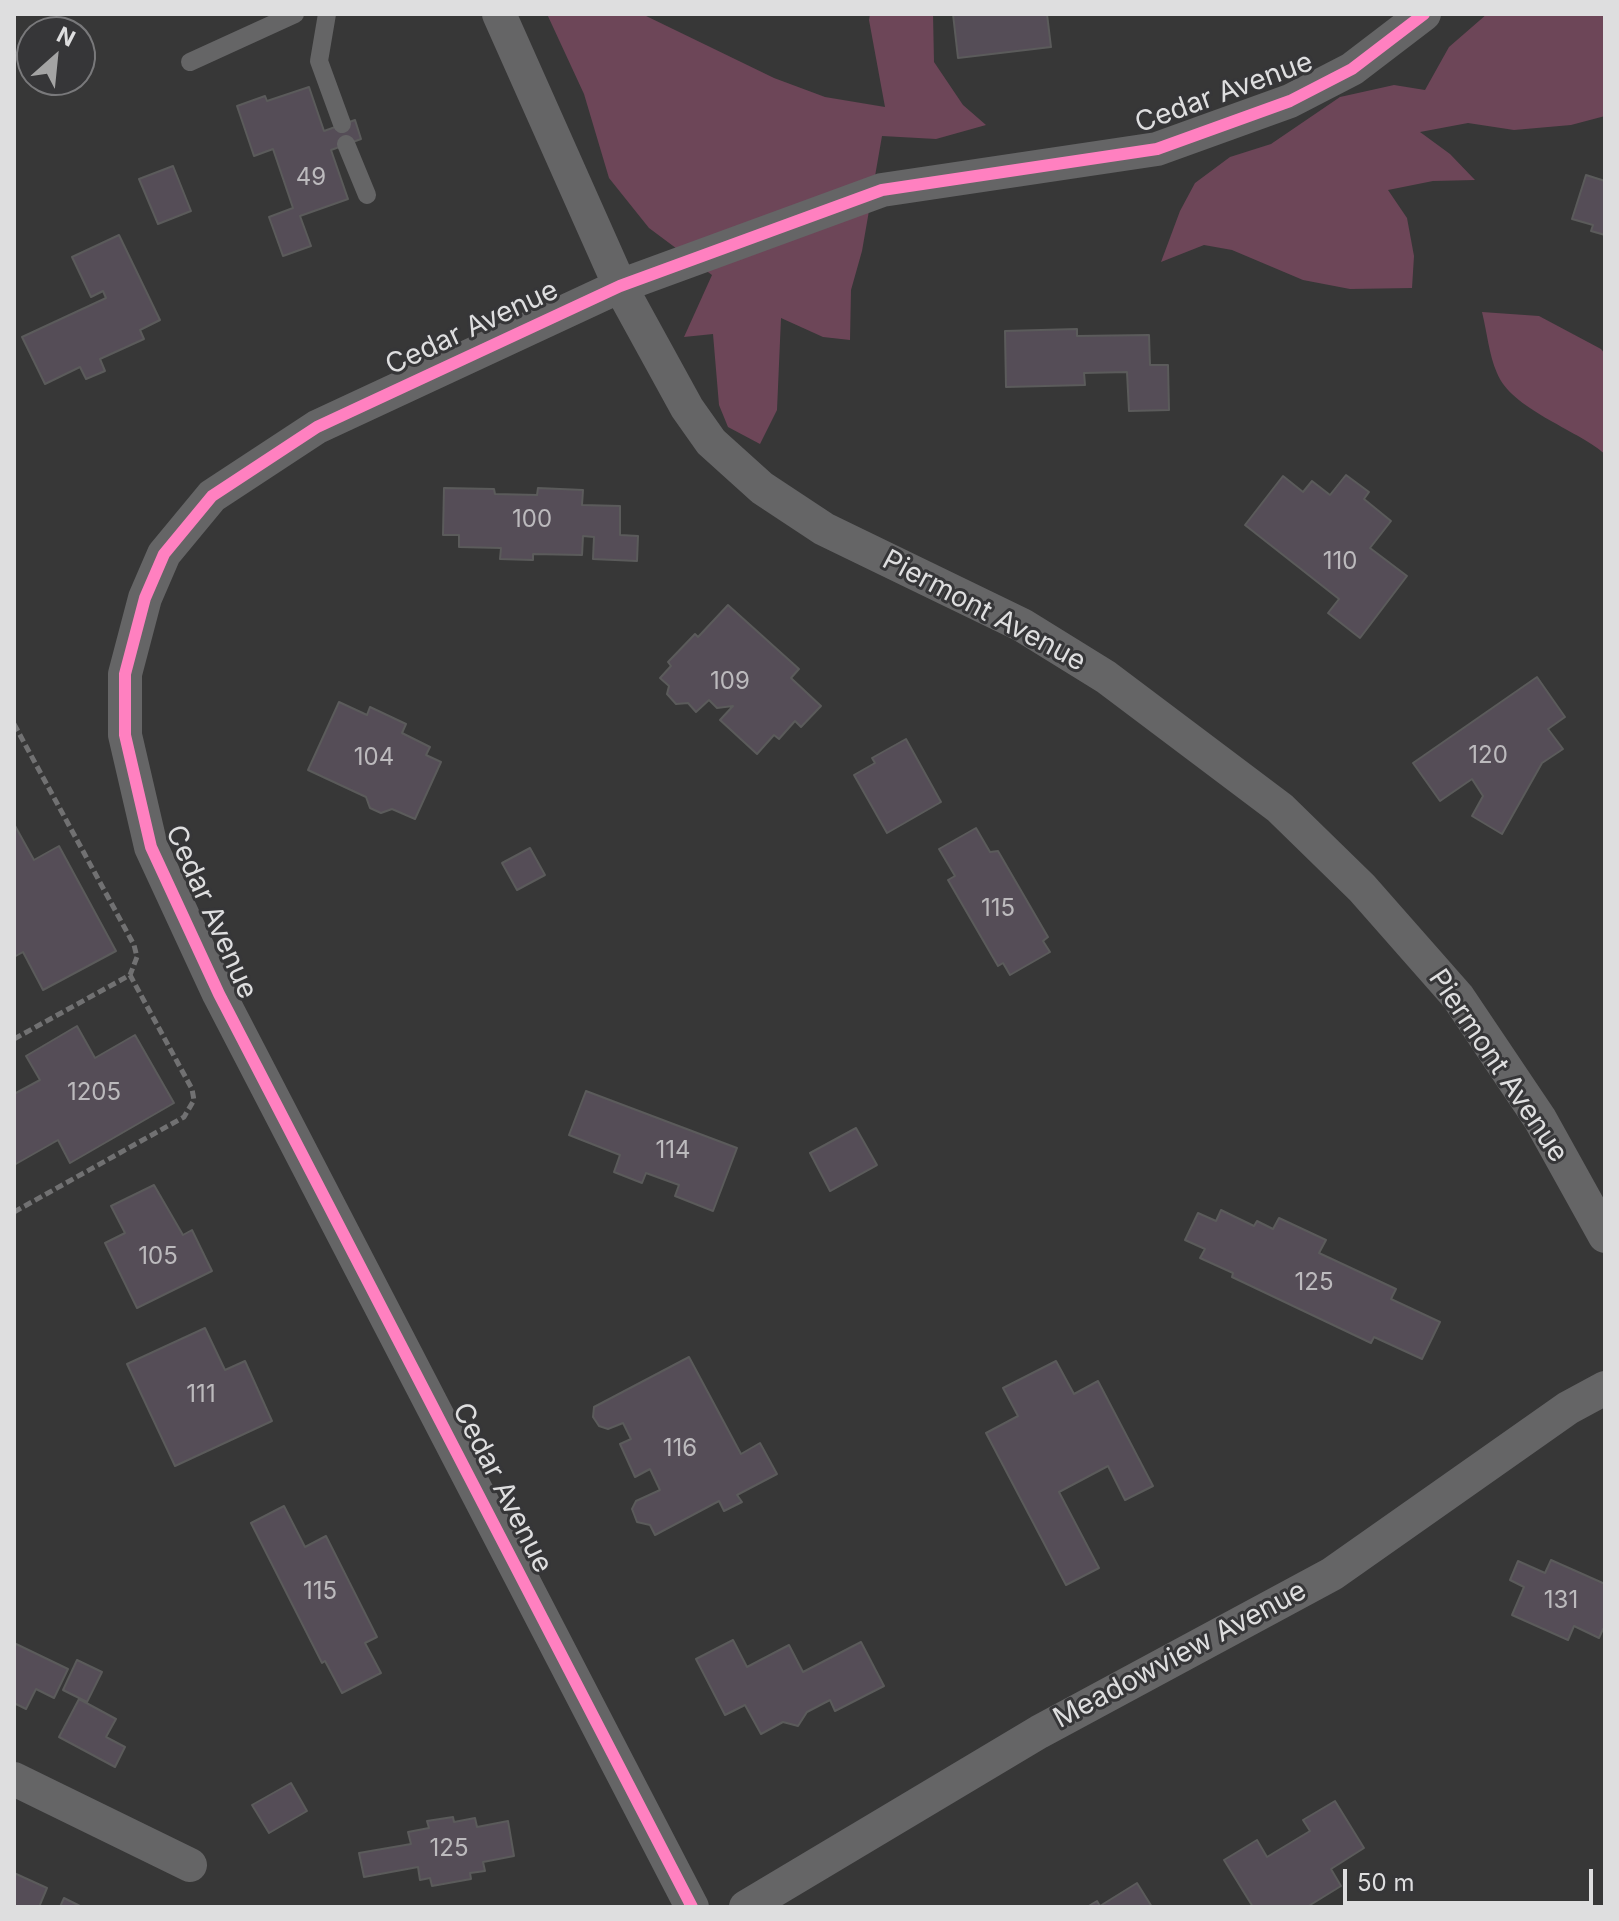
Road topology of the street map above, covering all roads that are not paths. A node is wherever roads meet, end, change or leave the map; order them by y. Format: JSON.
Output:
{"nodes":[{"id":1,"x":295,"y":14,"type":"edge"},
{"id":2,"x":327,"y":14,"type":"edge"},
{"id":3,"x":499,"y":14,"type":"edge"},
{"id":4,"x":1424,"y":14,"type":"edge"},
{"id":5,"x":190,"y":62,"type":"dead end"},
{"id":6,"x":342,"y":124,"type":"dead end"},
{"id":7,"x":346,"y":144,"type":"dead end"},
{"id":8,"x":367,"y":195,"type":"dead end"},
{"id":9,"x":620,"y":286,"type":"junction"},
{"id":10,"x":1605,"y":1236,"type":"edge"},
{"id":11,"x":1605,"y":1388,"type":"edge"},
{"id":12,"x":14,"y":1779,"type":"edge"},
{"id":13,"x":190,"y":1865,"type":"dead end"},
{"id":14,"x":692,"y":1907,"type":"edge"},
{"id":15,"x":746,"y":1907,"type":"edge"}],
"edges":[{"from":1,"to":5,"type":"lane"},
{"from":2,"to":6,"type":"lane"},
{"from":3,"to":9,"type":"street","name":"Piermont Avenue"},
{"from":4,"to":9,"type":"street","name":"Cedar Avenue"},
{"from":7,"to":8,"type":"lane"},
{"from":9,"to":10,"type":"street","name":"Piermont Avenue"},
{"from":9,"to":14,"type":"street","name":"Cedar Avenue"},
{"from":11,"to":15,"type":"street","name":"Meadowview Avenue"},
{"from":12,"to":13,"type":"street"}]}
